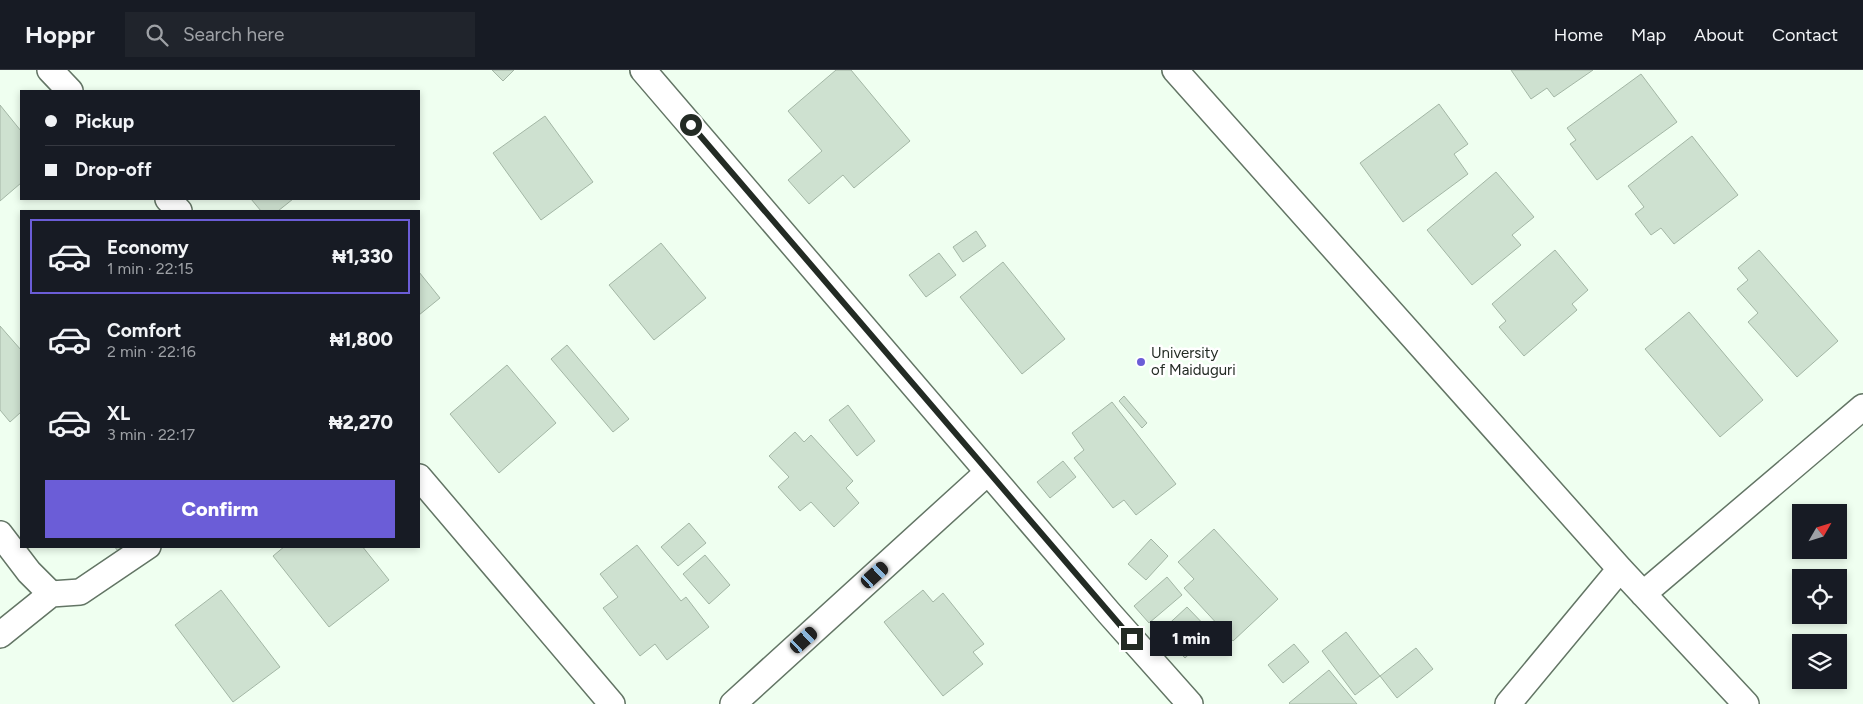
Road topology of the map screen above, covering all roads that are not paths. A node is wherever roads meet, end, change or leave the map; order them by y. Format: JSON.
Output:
{"nodes":[{"id":1,"x":50,"y":70,"type":"edge"},
{"id":2,"x":643,"y":70,"type":"edge"},
{"id":3,"x":1176,"y":70,"type":"edge"},
{"id":4,"x":69,"y":90,"type":"edge"},
{"id":5,"x":169,"y":200,"type":"edge"},
{"id":6,"x":178,"y":210,"type":"edge"},
{"id":7,"x":1863,"y":406,"type":"edge"},
{"id":8,"x":988,"y":472,"type":"junction"},
{"id":9,"x":420,"y":478,"type":"edge"},
{"id":10,"x":0,"y":534,"type":"edge"},
{"id":11,"x":145,"y":548,"type":"edge"},
{"id":12,"x":1620,"y":569,"type":"junction"},
{"id":13,"x":51,"y":594,"type":"junction"},
{"id":14,"x":1643,"y":594,"type":"junction"},
{"id":15,"x":0,"y":635,"type":"edge"},
{"id":16,"x":612,"y":704,"type":"edge"},
{"id":17,"x":733,"y":704,"type":"edge"},
{"id":18,"x":1190,"y":704,"type":"edge"},
{"id":19,"x":1508,"y":704,"type":"edge"},
{"id":20,"x":1746,"y":704,"type":"edge"}],
"edges":[{"from":1,"to":4,"type":"street"},
{"from":2,"to":8,"type":"street"},
{"from":3,"to":12,"type":"street"},
{"from":5,"to":6,"type":"street"},
{"from":7,"to":14,"type":"street"},
{"from":8,"to":17,"type":"street"},
{"from":8,"to":18,"type":"street"},
{"from":9,"to":16,"type":"street"},
{"from":10,"to":13,"type":"street"},
{"from":11,"to":13,"type":"street"},
{"from":12,"to":14,"type":"street"},
{"from":12,"to":19,"type":"street"},
{"from":13,"to":15,"type":"street"},
{"from":14,"to":20,"type":"street"}]}
